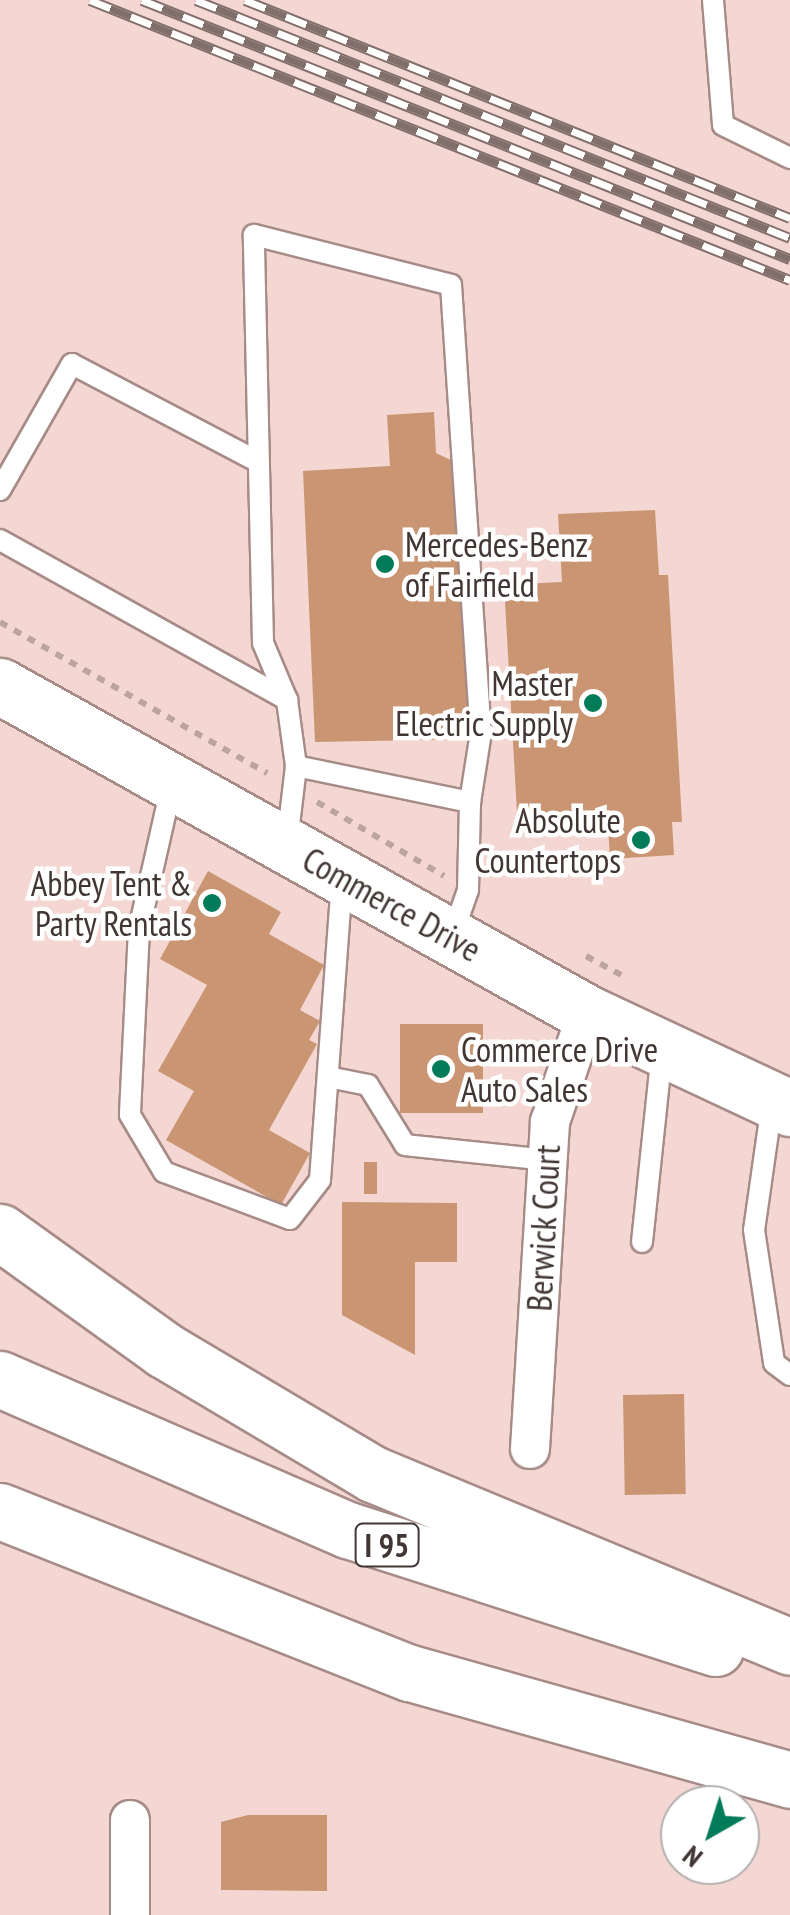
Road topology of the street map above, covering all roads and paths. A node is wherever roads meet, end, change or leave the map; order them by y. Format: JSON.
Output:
{"nodes":[{"id":1,"x":713,"y":0,"type":"edge"},
{"id":2,"x":790,"y":158,"type":"edge"},
{"id":3,"x":259,"y":462,"type":"junction"},
{"id":4,"x":0,"y":490,"type":"edge"},
{"id":5,"x":0,"y":540,"type":"edge"},
{"id":6,"x":0,"y":622,"type":"edge"},
{"id":7,"x":0,"y":686,"type":"edge"},
{"id":8,"x":287,"y":700,"type":"junction"},
{"id":9,"x":296,"y":766,"type":"junction"},
{"id":10,"x":173,"y":782,"type":"junction"},
{"id":11,"x":292,"y":788,"type":"junction"},
{"id":12,"x":470,"y":802,"type":"junction"},
{"id":13,"x":286,"y":845,"type":"junction"},
{"id":14,"x":342,"y":877,"type":"junction"},
{"id":15,"x":460,"y":914,"type":"junction"},
{"id":16,"x":574,"y":950,"type":"dead end"},
{"id":17,"x":643,"y":987,"type":"dead end"},
{"id":18,"x":587,"y":1013,"type":"junction"},
{"id":19,"x":662,"y":1051,"type":"junction"},
{"id":20,"x":328,"y":1077,"type":"junction"},
{"id":21,"x":781,"y":1104,"type":"edge"},
{"id":22,"x":547,"y":1160,"type":"junction"},
{"id":23,"x":0,"y":1232,"type":"edge"},
{"id":24,"x":642,"y":1242,"type":"dead end"},
{"id":25,"x":790,"y":1376,"type":"edge"},
{"id":26,"x":0,"y":1378,"type":"edge"},
{"id":27,"x":530,"y":1449,"type":"dead end"},
{"id":28,"x":0,"y":1511,"type":"edge"},
{"id":29,"x":790,"y":1648,"type":"edge"},
{"id":30,"x":790,"y":1668,"type":"edge"},
{"id":31,"x":790,"y":1780,"type":"edge"},
{"id":32,"x":130,"y":1820,"type":"dead end"},
{"id":33,"x":130,"y":1915,"type":"edge"}],
"edges":[{"from":1,"to":2,"type":"lane"},
{"from":3,"to":4,"type":"lane"},
{"from":3,"to":8,"type":"lane"},
{"from":3,"to":12,"type":"lane"},
{"from":5,"to":8,"type":"lane"},
{"from":6,"to":11,"type":"path"},
{"from":7,"to":10,"type":"main road","name":"Commerce Drive"},
{"from":8,"to":9,"type":"lane"},
{"from":9,"to":11,"type":"lane"},
{"from":9,"to":12,"type":"lane"},
{"from":10,"to":13,"type":"main road","name":"Commerce Drive"},
{"from":10,"to":20,"type":"lane"},
{"from":11,"to":13,"type":"lane"},
{"from":11,"to":15,"type":"path"},
{"from":12,"to":15,"type":"lane"},
{"from":13,"to":14,"type":"main road","name":"Commerce Drive"},
{"from":14,"to":15,"type":"main road","name":"Commerce Drive"},
{"from":14,"to":20,"type":"lane"},
{"from":15,"to":18,"type":"main road","name":"Commerce Drive"},
{"from":16,"to":17,"type":"path"},
{"from":18,"to":19,"type":"main road","name":"Commerce Drive"},
{"from":18,"to":22,"type":"street","name":"Berwick Court"},
{"from":19,"to":21,"type":"main road","name":"Commerce Drive"},
{"from":19,"to":24,"type":"lane"},
{"from":20,"to":22,"type":"lane"},
{"from":21,"to":25,"type":"lane"},
{"from":22,"to":27,"type":"street","name":"Berwick Court"},
{"from":23,"to":29,"type":"main road"},
{"from":26,"to":30,"type":"main road","number":"I 95"},
{"from":28,"to":31,"type":"main road"},
{"from":32,"to":33,"type":"street"}]}
